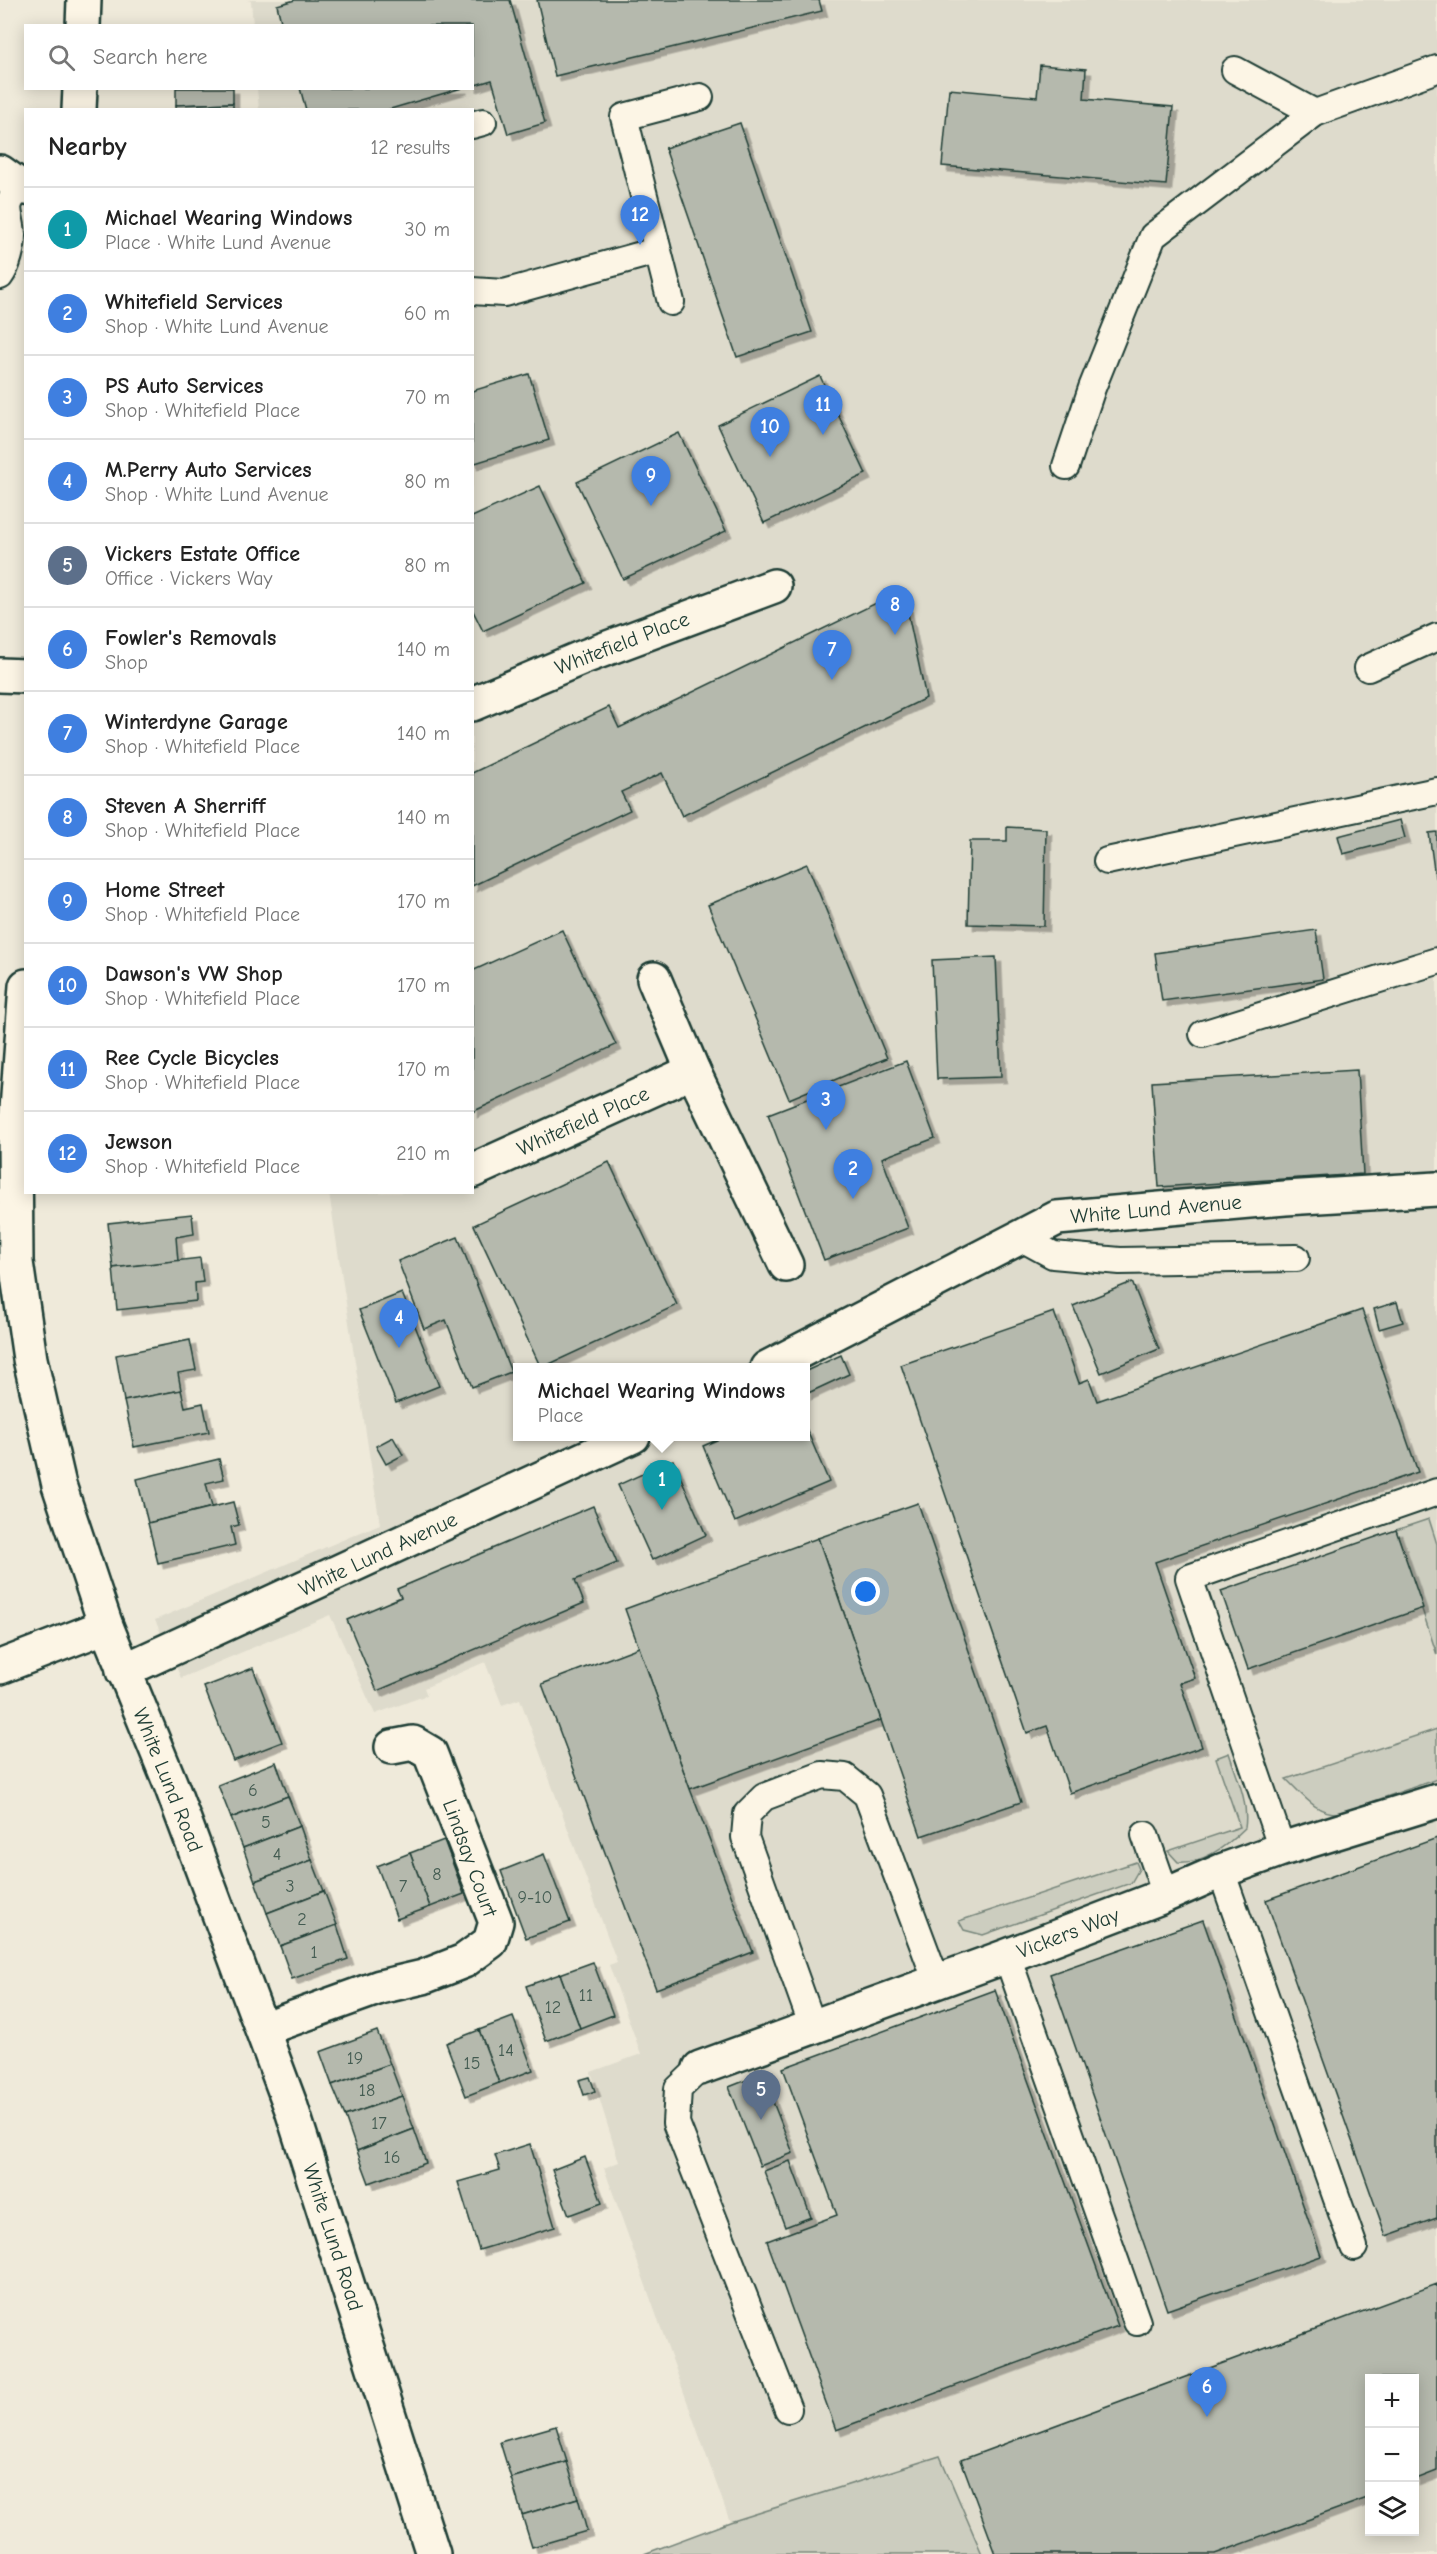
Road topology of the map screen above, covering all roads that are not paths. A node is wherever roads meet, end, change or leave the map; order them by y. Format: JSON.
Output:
{"nodes":[{"id":1,"x":84,"y":0,"type":"edge"},
{"id":2,"x":83,"y":24,"type":"edge"},
{"id":3,"x":1437,"y":69,"type":"edge"},
{"id":4,"x":1235,"y":70,"type":"dead end"},
{"id":5,"x":80,"y":90,"type":"edge"},
{"id":6,"x":700,"y":97,"type":"dead end"},
{"id":7,"x":79,"y":108,"type":"edge"},
{"id":8,"x":1315,"y":113,"type":"junction"},
{"id":9,"x":15,"y":183,"type":"edge"},
{"id":10,"x":656,"y":251,"type":"junction"},
{"id":11,"x":0,"y":276,"type":"edge"},
{"id":12,"x":474,"y":291,"type":"edge"},
{"id":13,"x":670,"y":302,"type":"dead end"},
{"id":14,"x":1066,"y":466,"type":"dead end"},
{"id":15,"x":774,"y":586,"type":"dead end"},
{"id":16,"x":1437,"y":637,"type":"edge"},
{"id":17,"x":1368,"y":668,"type":"dead end"},
{"id":18,"x":0,"y":675,"type":"edge"},
{"id":19,"x":24,"y":676,"type":"edge"},
{"id":20,"x":474,"y":703,"type":"edge"},
{"id":21,"x":1437,"y":791,"type":"edge"},
{"id":22,"x":1107,"y":861,"type":"dead end"},
{"id":23,"x":1437,"y":961,"type":"edge"},
{"id":24,"x":654,"y":979,"type":"dead end"},
{"id":25,"x":24,"y":1013,"type":"edge"},
{"id":26,"x":1203,"y":1034,"type":"dead end"},
{"id":27,"x":693,"y":1071,"type":"junction"},
{"id":28,"x":474,"y":1170,"type":"edge"},
{"id":29,"x":1437,"y":1189,"type":"edge"},
{"id":30,"x":1020,"y":1237,"type":"junction"},
{"id":31,"x":1296,"y":1258,"type":"dead end"},
{"id":32,"x":786,"y":1265,"type":"dead end"},
{"id":33,"x":777,"y":1363,"type":"edge"},
{"id":34,"x":624,"y":1441,"type":"edge"},
{"id":35,"x":1437,"y":1492,"type":"edge"},
{"id":36,"x":106,"y":1626,"type":"junction"},
{"id":37,"x":0,"y":1667,"type":"edge"},
{"id":38,"x":123,"y":1671,"type":"junction"},
{"id":39,"x":392,"y":1746,"type":"dead end"},
{"id":40,"x":1437,"y":1801,"type":"edge"},
{"id":41,"x":1145,"y":1835,"type":"dead end"},
{"id":42,"x":1282,"y":1849,"type":"junction"},
{"id":43,"x":1221,"y":1871,"type":"junction"},
{"id":44,"x":1166,"y":1895,"type":"junction"},
{"id":45,"x":1007,"y":1956,"type":"junction"},
{"id":46,"x":937,"y":1982,"type":"junction"},
{"id":47,"x":813,"y":2027,"type":"junction"},
{"id":48,"x":262,"y":2029,"type":"junction"},
{"id":49,"x":700,"y":2067,"type":"joint"},
{"id":50,"x":1354,"y":2247,"type":"dead end"},
{"id":51,"x":1137,"y":2322,"type":"dead end"},
{"id":52,"x":788,"y":2409,"type":"dead end"},
{"id":53,"x":434,"y":2554,"type":"edge"}],
"edges":[{"from":1,"to":2,"type":"street"},
{"from":3,"to":8,"type":"lane"},
{"from":4,"to":8,"type":"lane"},
{"from":5,"to":7,"type":"street"},
{"from":6,"to":10,"type":"lane"},
{"from":8,"to":14,"type":"lane"},
{"from":9,"to":11,"type":"lane"},
{"from":10,"to":12,"type":"lane"},
{"from":10,"to":13,"type":"lane"},
{"from":15,"to":20,"type":"street","name":"Whitefield Place"},
{"from":16,"to":17,"type":"lane"},
{"from":18,"to":19,"type":"street"},
{"from":21,"to":22,"type":"lane"},
{"from":23,"to":26,"type":"lane"},
{"from":24,"to":27,"type":"street"},
{"from":25,"to":36,"type":"street","name":"White Lund Road"},
{"from":27,"to":28,"type":"street","name":"Whitefield Place"},
{"from":27,"to":32,"type":"street"},
{"from":29,"to":30,"type":"street","name":"White Lund Avenue"},
{"from":30,"to":31,"type":"lane"},
{"from":30,"to":33,"type":"street","name":"White Lund Avenue"},
{"from":34,"to":38,"type":"street","name":"White Lund Avenue"},
{"from":35,"to":42,"type":"lane"},
{"from":36,"to":37,"type":"street"},
{"from":36,"to":38,"type":"street","name":"White Lund Road"},
{"from":38,"to":48,"type":"street","name":"White Lund Road"},
{"from":39,"to":48,"type":"street","name":"Lindsay Court"},
{"from":40,"to":42,"type":"street","name":"Vickers Way"},
{"from":41,"to":44,"type":"lane"},
{"from":42,"to":43,"type":"street","name":"Vickers Way"},
{"from":43,"to":44,"type":"street","name":"Vickers Way"},
{"from":43,"to":50,"type":"lane"},
{"from":44,"to":45,"type":"street","name":"Vickers Way"},
{"from":45,"to":46,"type":"street","name":"Vickers Way"},
{"from":45,"to":51,"type":"lane"},
{"from":46,"to":47,"type":"street","name":"Vickers Way"},
{"from":46,"to":47,"type":"lane"},
{"from":47,"to":49,"type":"street","name":"Vickers Way"},
{"from":48,"to":53,"type":"street","name":"White Lund Road"},
{"from":49,"to":52,"type":"lane"}]}
